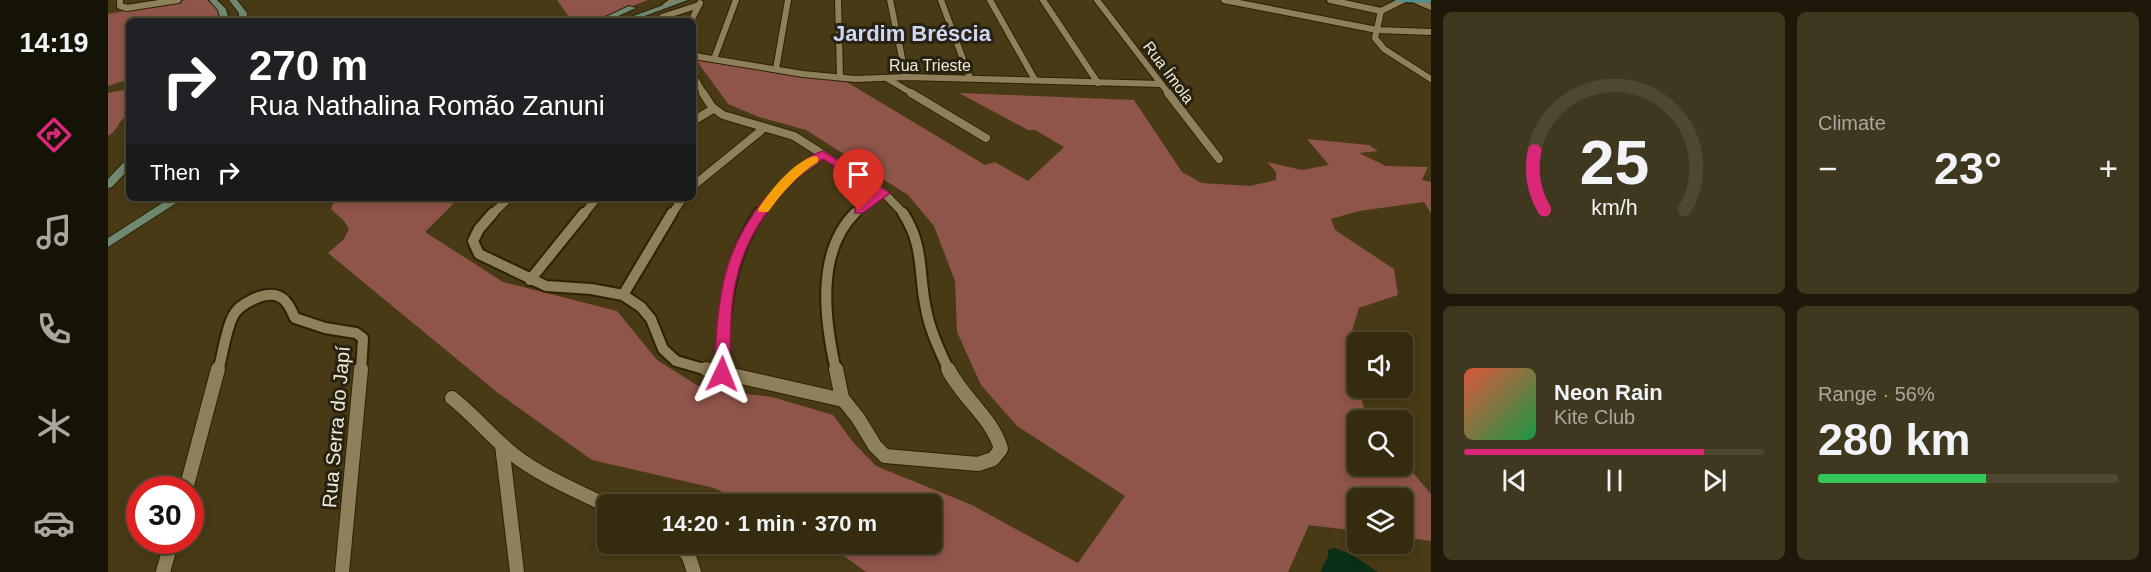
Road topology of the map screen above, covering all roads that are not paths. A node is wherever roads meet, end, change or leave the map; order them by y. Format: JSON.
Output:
{"nodes":[{"id":1,"x":120,"y":0,"type":"edge"},
{"id":2,"x":178,"y":0,"type":"edge"},
{"id":3,"x":213,"y":0,"type":"edge"},
{"id":4,"x":233,"y":0,"type":"edge"},
{"id":5,"x":675,"y":0,"type":"edge"},
{"id":6,"x":684,"y":0,"type":"edge"},
{"id":7,"x":736,"y":0,"type":"edge"},
{"id":8,"x":788,"y":0,"type":"edge"},
{"id":9,"x":838,"y":0,"type":"edge"},
{"id":10,"x":890,"y":0,"type":"edge"},
{"id":11,"x":941,"y":0,"type":"edge"},
{"id":12,"x":990,"y":0,"type":"edge"},
{"id":13,"x":1042,"y":0,"type":"edge"},
{"id":14,"x":1097,"y":0,"type":"edge"},
{"id":15,"x":1224,"y":0,"type":"edge"},
{"id":16,"x":1330,"y":0,"type":"edge"},
{"id":17,"x":1400,"y":0,"type":"edge"},
{"id":18,"x":1431,"y":0,"type":"edge"},
{"id":19,"x":1418,"y":1,"type":"edge"},
{"id":20,"x":662,"y":3,"type":"edge"},
{"id":21,"x":698,"y":5,"type":"edge"},
{"id":22,"x":1431,"y":7,"type":"edge"},
{"id":23,"x":633,"y":8,"type":"junction"},
{"id":24,"x":1381,"y":11,"type":"junction"},
{"id":25,"x":224,"y":18,"type":"edge"},
{"id":26,"x":243,"y":18,"type":"edge"},
{"id":27,"x":608,"y":18,"type":"edge"},
{"id":28,"x":617,"y":18,"type":"edge"},
{"id":29,"x":630,"y":18,"type":"edge"},
{"id":30,"x":660,"y":18,"type":"edge"},
{"id":31,"x":1377,"y":30,"type":"junction"},
{"id":32,"x":1431,"y":32,"type":"edge"},
{"id":33,"x":696,"y":55,"type":"edge"},
{"id":34,"x":714,"y":59,"type":"junction"},
{"id":35,"x":776,"y":69,"type":"junction"},
{"id":36,"x":840,"y":76,"type":"junction"},
{"id":37,"x":906,"y":76,"type":"junction"},
{"id":38,"x":970,"y":78,"type":"junction"},
{"id":39,"x":888,"y":79,"type":"junction"},
{"id":40,"x":1431,"y":79,"type":"edge"},
{"id":41,"x":1035,"y":80,"type":"junction"},
{"id":42,"x":696,"y":81,"type":"edge"},
{"id":43,"x":1098,"y":83,"type":"junction"},
{"id":44,"x":1161,"y":84,"type":"junction"},
{"id":45,"x":713,"y":109,"type":"junction"},
{"id":46,"x":696,"y":119,"type":"edge"},
{"id":47,"x":764,"y":128,"type":"junction"},
{"id":48,"x":986,"y":138,"type":"dead end"},
{"id":49,"x":823,"y":155,"type":"junction"},
{"id":50,"x":1219,"y":159,"type":"dead end"},
{"id":51,"x":126,"y":166,"type":"edge"},
{"id":52,"x":696,"y":184,"type":"edge"},
{"id":53,"x":108,"y":185,"type":"edge"},
{"id":54,"x":884,"y":193,"type":"junction"},
{"id":55,"x":173,"y":201,"type":"edge"},
{"id":56,"x":506,"y":201,"type":"edge"},
{"id":57,"x":595,"y":201,"type":"edge"},
{"id":58,"x":681,"y":201,"type":"edge"},
{"id":59,"x":108,"y":243,"type":"edge"},
{"id":60,"x":530,"y":280,"type":"junction"},
{"id":61,"x":623,"y":294,"type":"junction"},
{"id":62,"x":722,"y":374,"type":"junction"},
{"id":63,"x":452,"y":398,"type":"dead end"},
{"id":64,"x":843,"y":400,"type":"junction"},
{"id":65,"x":502,"y":445,"type":"junction"},
{"id":66,"x":190,"y":476,"type":"edge"},
{"id":67,"x":597,"y":501,"type":"edge"},
{"id":68,"x":168,"y":554,"type":"edge"},
{"id":69,"x":687,"y":554,"type":"edge"},
{"id":70,"x":163,"y":572,"type":"edge"},
{"id":71,"x":342,"y":572,"type":"edge"},
{"id":72,"x":517,"y":572,"type":"edge"},
{"id":73,"x":694,"y":572,"type":"edge"}],
"edges":[{"from":1,"to":2,"type":"street"},
{"from":3,"to":25,"type":"main road"},
{"from":4,"to":26,"type":"main road"},
{"from":5,"to":20,"type":"street"},
{"from":6,"to":20,"type":"main road"},
{"from":7,"to":34,"type":"street"},
{"from":8,"to":35,"type":"street"},
{"from":9,"to":36,"type":"street"},
{"from":10,"to":37,"type":"street"},
{"from":11,"to":38,"type":"street"},
{"from":12,"to":41,"type":"street"},
{"from":13,"to":43,"type":"street"},
{"from":14,"to":44,"type":"street","name":"Rua Ímola"},
{"from":15,"to":31,"type":"street"},
{"from":16,"to":24,"type":"street"},
{"from":17,"to":19,"type":"main road"},
{"from":17,"to":24,"type":"street"},
{"from":18,"to":19,"type":"main road"},
{"from":19,"to":22,"type":"street"},
{"from":20,"to":23,"type":"main road"},
{"from":20,"to":29,"type":"main road"},
{"from":21,"to":30,"type":"street"},
{"from":23,"to":27,"type":"main road"},
{"from":23,"to":28,"type":"main road"},
{"from":24,"to":31,"type":"street"},
{"from":31,"to":32,"type":"street"},
{"from":31,"to":40,"type":"street"},
{"from":33,"to":34,"type":"street","name":"Rua Trieste"},
{"from":34,"to":35,"type":"street","name":"Rua Trieste"},
{"from":35,"to":36,"type":"street","name":"Rua Trieste"},
{"from":36,"to":39,"type":"street","name":"Rua Trieste"},
{"from":37,"to":38,"type":"street","name":"Rua Trieste"},
{"from":37,"to":39,"type":"street","name":"Rua Trieste"},
{"from":38,"to":41,"type":"street","name":"Rua Trieste"},
{"from":39,"to":48,"type":"street"},
{"from":41,"to":43,"type":"street","name":"Rua Trieste"},
{"from":42,"to":45,"type":"street"},
{"from":43,"to":44,"type":"street","name":"Rua Trieste"},
{"from":44,"to":50,"type":"street","name":"Rua Ímola"},
{"from":45,"to":46,"type":"street"},
{"from":45,"to":47,"type":"street"},
{"from":47,"to":49,"type":"street"},
{"from":47,"to":52,"type":"street"},
{"from":49,"to":54,"type":"street"},
{"from":49,"to":62,"type":"street"},
{"from":51,"to":53,"type":"main road"},
{"from":54,"to":64,"type":"street"},
{"from":54,"to":64,"type":"street"},
{"from":55,"to":59,"type":"main road"},
{"from":56,"to":60,"type":"street"},
{"from":57,"to":60,"type":"street"},
{"from":58,"to":61,"type":"street"},
{"from":60,"to":61,"type":"street"},
{"from":61,"to":62,"type":"street"},
{"from":62,"to":64,"type":"street"},
{"from":63,"to":65,"type":"street"},
{"from":65,"to":67,"type":"street"},
{"from":65,"to":72,"type":"street"},
{"from":66,"to":71,"type":"street","name":"Rua Serra do Japí"},
{"from":68,"to":70,"type":"street"},
{"from":69,"to":73,"type":"street"}]}
